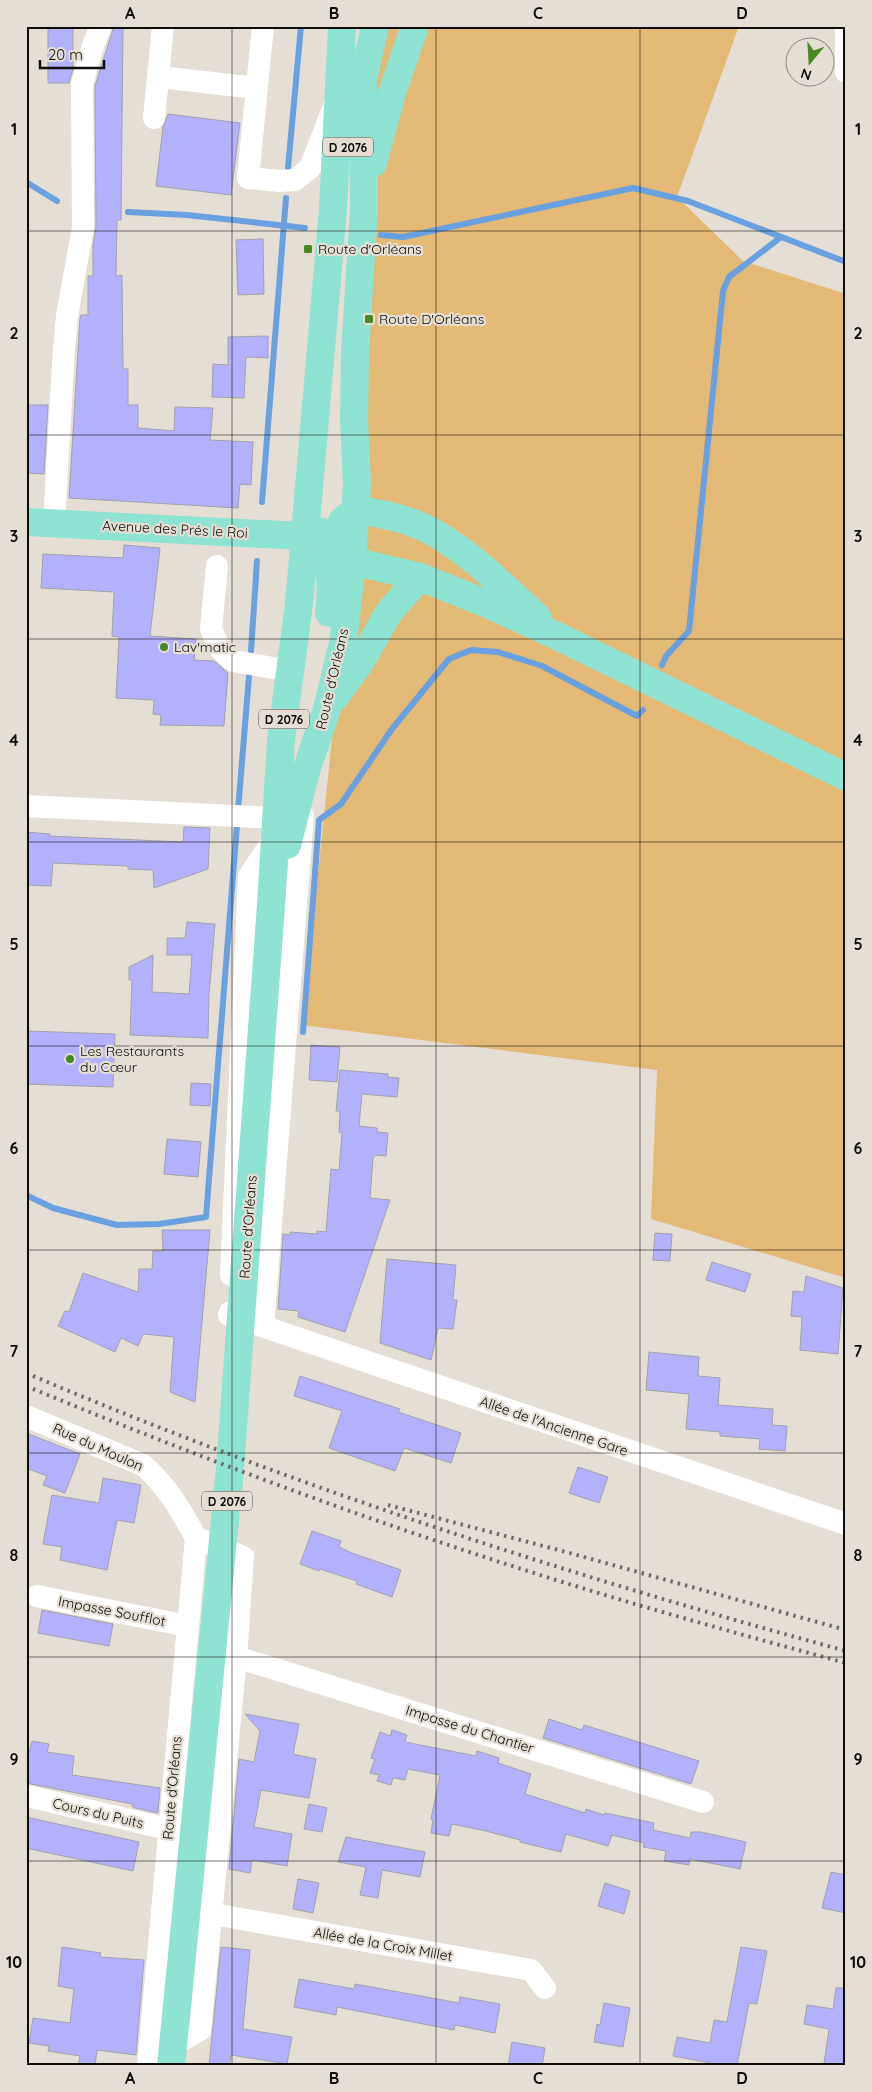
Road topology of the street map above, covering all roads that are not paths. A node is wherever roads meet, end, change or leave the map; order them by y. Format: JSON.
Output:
{"nodes":[{"id":1,"x":101,"y":26,"type":"edge"},
{"id":2,"x":163,"y":26,"type":"edge"},
{"id":3,"x":263,"y":26,"type":"edge"},
{"id":4,"x":342,"y":26,"type":"edge"},
{"id":5,"x":374,"y":26,"type":"edge"},
{"id":6,"x":415,"y":26,"type":"edge"},
{"id":7,"x":846,"y":26,"type":"edge"},
{"id":8,"x":846,"y":72,"type":"edge"},
{"id":9,"x":159,"y":77,"type":"junction"},
{"id":10,"x":257,"y":88,"type":"junction"},
{"id":11,"x":350,"y":90,"type":"junction"},
{"id":12,"x":154,"y":118,"type":"dead end"},
{"id":13,"x":364,"y":208,"type":"junction"},
{"id":14,"x":356,"y":510,"type":"junction"},
{"id":15,"x":26,"y":522,"type":"edge"},
{"id":16,"x":54,"y":523,"type":"junction"},
{"id":17,"x":314,"y":536,"type":"junction"},
{"id":18,"x":352,"y":561,"type":"junction"},
{"id":19,"x":217,"y":566,"type":"dead end"},
{"id":20,"x":420,"y":577,"type":"junction"},
{"id":21,"x":557,"y":636,"type":"junction"},
{"id":22,"x":290,"y":671,"type":"junction"},
{"id":23,"x":327,"y":709,"type":"junction"},
{"id":24,"x":306,"y":771,"type":"junction"},
{"id":25,"x":846,"y":777,"type":"edge"},
{"id":26,"x":26,"y":806,"type":"edge"},
{"id":27,"x":276,"y":828,"type":"junction"},
{"id":28,"x":271,"y":905,"type":"junction"},
{"id":29,"x":263,"y":1326,"type":"junction"},
{"id":30,"x":26,"y":1416,"type":"edge"},
{"id":31,"x":846,"y":1524,"type":"edge"},
{"id":32,"x":196,"y":1538,"type":"junction"},
{"id":33,"x":37,"y":1596,"type":"dead end"},
{"id":34,"x":188,"y":1626,"type":"junction"},
{"id":35,"x":236,"y":1657,"type":"junction"},
{"id":36,"x":27,"y":1796,"type":"edge"},
{"id":37,"x":703,"y":1802,"type":"dead end"},
{"id":38,"x":168,"y":1829,"type":"junction"},
{"id":39,"x":213,"y":1914,"type":"junction"},
{"id":40,"x":545,"y":1988,"type":"dead end"},
{"id":41,"x":171,"y":2056,"type":"edge"},
{"id":42,"x":148,"y":2066,"type":"edge"}],
"edges":[{"from":1,"to":16,"type":"street"},
{"from":2,"to":9,"type":"street"},
{"from":3,"to":10,"type":"street"},
{"from":4,"to":11,"type":"main road"},
{"from":5,"to":11,"type":"main road","number":"D 2076"},
{"from":6,"to":13,"type":"main road","name":"Route d'Orléans","number":"D 2076"},
{"from":7,"to":8,"type":"street"},
{"from":9,"to":10,"type":"street"},
{"from":9,"to":12,"type":"street"},
{"from":10,"to":11,"type":"street"},
{"from":11,"to":13,"type":"main road","name":"Route d'Orléans","number":"D 2076"},
{"from":11,"to":17,"type":"main road"},
{"from":13,"to":14,"type":"main road","name":"Route d'Orléans","number":"D 2076"},
{"from":14,"to":17,"type":"main road"},
{"from":14,"to":18,"type":"main road","name":"Route d'Orléans","number":"D 2076"},
{"from":14,"to":21,"type":"main road"},
{"from":15,"to":16,"type":"main road","name":"Avenue des Prés le Roi"},
{"from":16,"to":17,"type":"main road","name":"Avenue des Prés le Roi"},
{"from":17,"to":18,"type":"main road"},
{"from":17,"to":22,"type":"main road","name":"Route d'Orléans","number":"D 2076"},
{"from":17,"to":24,"type":"main road","number":"D 2076"},
{"from":18,"to":20,"type":"main road"},
{"from":18,"to":23,"type":"main road","name":"Route d'Orléans","number":"D 2076"},
{"from":19,"to":22,"type":"street"},
{"from":20,"to":21,"type":"main road"},
{"from":20,"to":23,"type":"main road","number":"D 2076"},
{"from":21,"to":25,"type":"main road"},
{"from":22,"to":27,"type":"main road","name":"Route d'Orléans","number":"D 2076"},
{"from":23,"to":24,"type":"main road","name":"Route d'Orléans","number":"D 2076"},
{"from":24,"to":28,"type":"main road","name":"Route d'Orléans","number":"D 2076"},
{"from":24,"to":29,"type":"street"},
{"from":26,"to":27,"type":"street"},
{"from":27,"to":28,"type":"main road","name":"Route d'Orléans","number":"D 2076"},
{"from":27,"to":29,"type":"street","name":"Allée de l'Ancienne Gare"},
{"from":28,"to":41,"type":"main road","name":"Route d'Orléans","number":"D 2076"},
{"from":29,"to":31,"type":"street","name":"Allée de l'Ancienne Gare"},
{"from":30,"to":32,"type":"street","name":"Rue du Moulon"},
{"from":32,"to":34,"type":"street","name":"Route d'Orléans"},
{"from":32,"to":35,"type":"street","name":"Route d'Orléans"},
{"from":33,"to":34,"type":"street","name":"Impasse Soufflot"},
{"from":34,"to":38,"type":"street","name":"Route d'Orléans"},
{"from":35,"to":37,"type":"street","name":"Impasse du Chantier"},
{"from":35,"to":39,"type":"street","name":"Route d'Orléans"},
{"from":36,"to":38,"type":"street","name":"Cours du Puits"},
{"from":38,"to":42,"type":"street","name":"Route d'Orléans"},
{"from":39,"to":40,"type":"street","name":"Allée de la Croix Millet"},
{"from":39,"to":41,"type":"street","name":"Route d'Orléans"}]}
